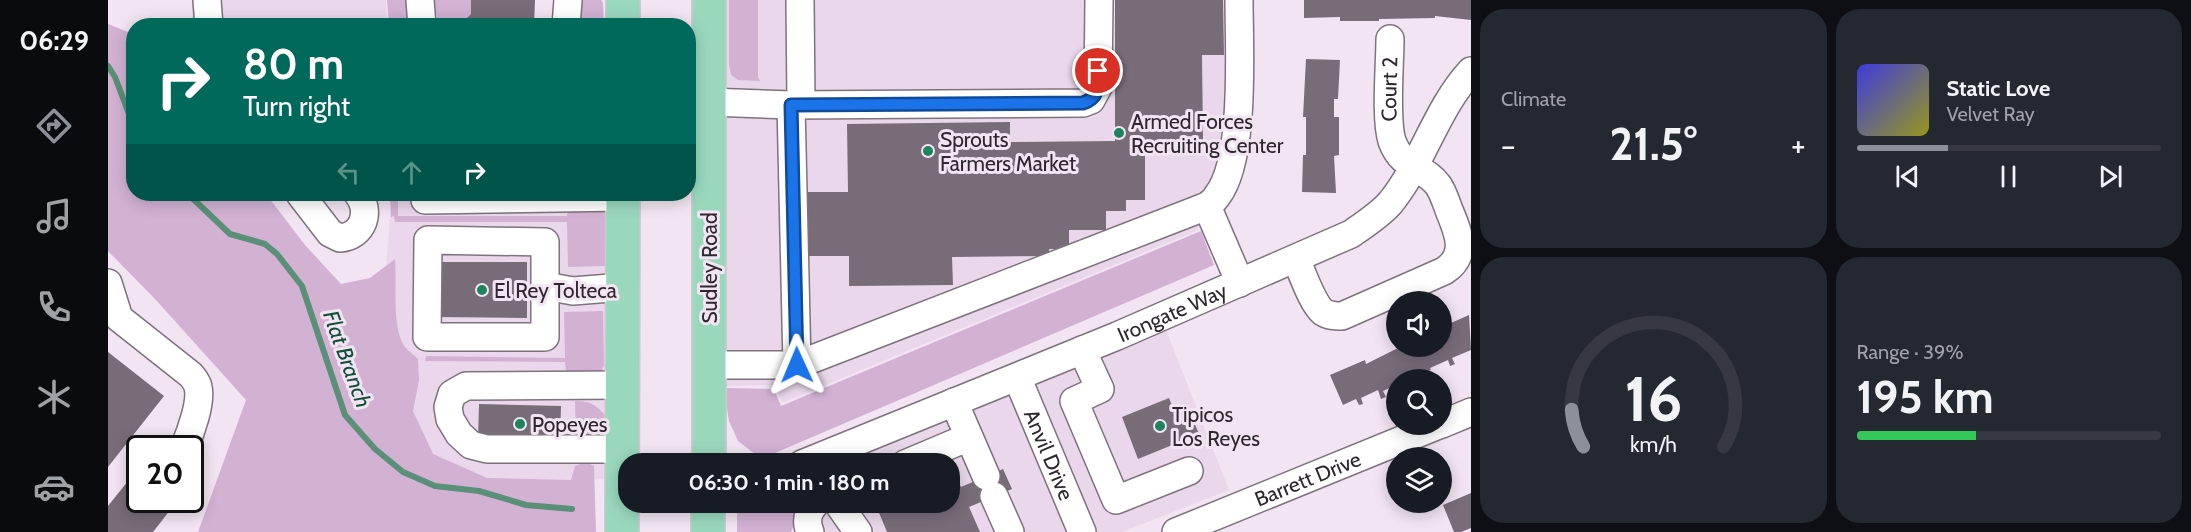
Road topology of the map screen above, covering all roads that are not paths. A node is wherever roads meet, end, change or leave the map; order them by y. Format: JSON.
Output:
{"nodes":[{"id":1,"x":207,"y":0,"type":"edge"},
{"id":2,"x":420,"y":0,"type":"edge"},
{"id":3,"x":568,"y":0,"type":"edge"},
{"id":4,"x":623,"y":0,"type":"edge"},
{"id":5,"x":709,"y":0,"type":"edge"},
{"id":6,"x":800,"y":0,"type":"edge"},
{"id":7,"x":1099,"y":0,"type":"edge"},
{"id":8,"x":1239,"y":0,"type":"edge"},
{"id":9,"x":208,"y":18,"type":"edge"},
{"id":10,"x":421,"y":18,"type":"edge"},
{"id":11,"x":567,"y":18,"type":"edge"},
{"id":12,"x":623,"y":18,"type":"edge"},
{"id":13,"x":1390,"y":39,"type":"dead end"},
{"id":14,"x":1471,"y":71,"type":"edge"},
{"id":15,"x":709,"y":102,"type":"junction"},
{"id":16,"x":796,"y":104,"type":"junction"},
{"id":17,"x":1413,"y":168,"type":"junction"},
{"id":18,"x":305,"y":201,"type":"edge"},
{"id":19,"x":363,"y":201,"type":"edge"},
{"id":20,"x":623,"y":201,"type":"edge"},
{"id":21,"x":1207,"y":206,"type":"junction"},
{"id":22,"x":1296,"y":259,"type":"junction"},
{"id":23,"x":108,"y":283,"type":"edge"},
{"id":24,"x":1240,"y":283,"type":"junction"},
{"id":25,"x":545,"y":286,"type":"junction"},
{"id":26,"x":623,"y":286,"type":"junction"},
{"id":27,"x":1082,"y":350,"type":"junction"},
{"id":28,"x":709,"y":365,"type":"junction"},
{"id":29,"x":797,"y":365,"type":"junction"},
{"id":30,"x":1017,"y":377,"type":"junction"},
{"id":31,"x":623,"y":384,"type":"junction"},
{"id":32,"x":954,"y":402,"type":"junction"},
{"id":33,"x":1471,"y":412,"type":"edge"},
{"id":34,"x":1452,"y":420,"type":"edge"},
{"id":35,"x":190,"y":435,"type":"edge"},
{"id":36,"x":1414,"y":435,"type":"edge"},
{"id":37,"x":969,"y":437,"type":"junction"},
{"id":38,"x":1093,"y":447,"type":"junction"},
{"id":39,"x":623,"y":449,"type":"junction"},
{"id":40,"x":709,"y":453,"type":"edge"},
{"id":41,"x":831,"y":453,"type":"edge"},
{"id":42,"x":931,"y":453,"type":"edge"},
{"id":43,"x":1053,"y":464,"type":"junction"},
{"id":44,"x":1189,"y":471,"type":"dead end"},
{"id":45,"x":708,"y":513,"type":"edge"},
{"id":46,"x":810,"y":513,"type":"edge"},
{"id":47,"x":840,"y":513,"type":"edge"},
{"id":48,"x":844,"y":513,"type":"edge"},
{"id":49,"x":1079,"y":531,"type":"edge"},
{"id":50,"x":622,"y":532,"type":"edge"},
{"id":51,"x":708,"y":532,"type":"edge"},
{"id":52,"x":810,"y":532,"type":"edge"},
{"id":53,"x":848,"y":532,"type":"edge"},
{"id":54,"x":858,"y":532,"type":"edge"},
{"id":55,"x":1010,"y":532,"type":"edge"},
{"id":56,"x":1176,"y":532,"type":"edge"}],
"edges":[{"from":1,"to":9,"type":"street"},
{"from":2,"to":10,"type":"street"},
{"from":3,"to":11,"type":"street"},
{"from":4,"to":12,"type":"main road"},
{"from":5,"to":15,"type":"main road","name":"Sudley Road"},
{"from":6,"to":16,"type":"street"},
{"from":7,"to":16,"type":"street"},
{"from":8,"to":21,"type":"street"},
{"from":13,"to":17,"type":"street","name":"Court 2"},
{"from":14,"to":17,"type":"street","name":"Irongate Way"},
{"from":15,"to":16,"type":"street"},
{"from":15,"to":28,"type":"main road","name":"Sudley Road"},
{"from":16,"to":29,"type":"street"},
{"from":17,"to":22,"type":"street","name":"Irongate Way"},
{"from":17,"to":22,"type":"street","name":"Court 2"},
{"from":18,"to":19,"type":"street"},
{"from":20,"to":26,"type":"main road"},
{"from":21,"to":24,"type":"street"},
{"from":21,"to":29,"type":"street"},
{"from":22,"to":24,"type":"street","name":"Irongate Way"},
{"from":23,"to":35,"type":"street"},
{"from":24,"to":27,"type":"street","name":"Irongate Way"},
{"from":25,"to":25,"type":"street"},
{"from":25,"to":26,"type":"street"},
{"from":26,"to":31,"type":"main road"},
{"from":27,"to":30,"type":"street","name":"Irongate Way"},
{"from":27,"to":38,"type":"street"},
{"from":28,"to":29,"type":"street"},
{"from":28,"to":40,"type":"main road","name":"Sudley Road"},
{"from":30,"to":32,"type":"street","name":"Irongate Way"},
{"from":30,"to":43,"type":"street","name":"Anvil Drive"},
{"from":31,"to":39,"type":"main road"},
{"from":31,"to":39,"type":"street"},
{"from":32,"to":37,"type":"street"},
{"from":32,"to":41,"type":"street","name":"Irongate Way"},
{"from":33,"to":34,"type":"street","name":"Barrett Drive"},
{"from":36,"to":56,"type":"street","name":"Barrett Drive"},
{"from":37,"to":42,"type":"street"},
{"from":37,"to":55,"type":"street"},
{"from":38,"to":43,"type":"street"},
{"from":38,"to":44,"type":"street"},
{"from":39,"to":50,"type":"main road"},
{"from":43,"to":49,"type":"street","name":"Anvil Drive"},
{"from":45,"to":51,"type":"main road"},
{"from":46,"to":52,"type":"street"},
{"from":47,"to":53,"type":"street"},
{"from":48,"to":54,"type":"street"}]}
